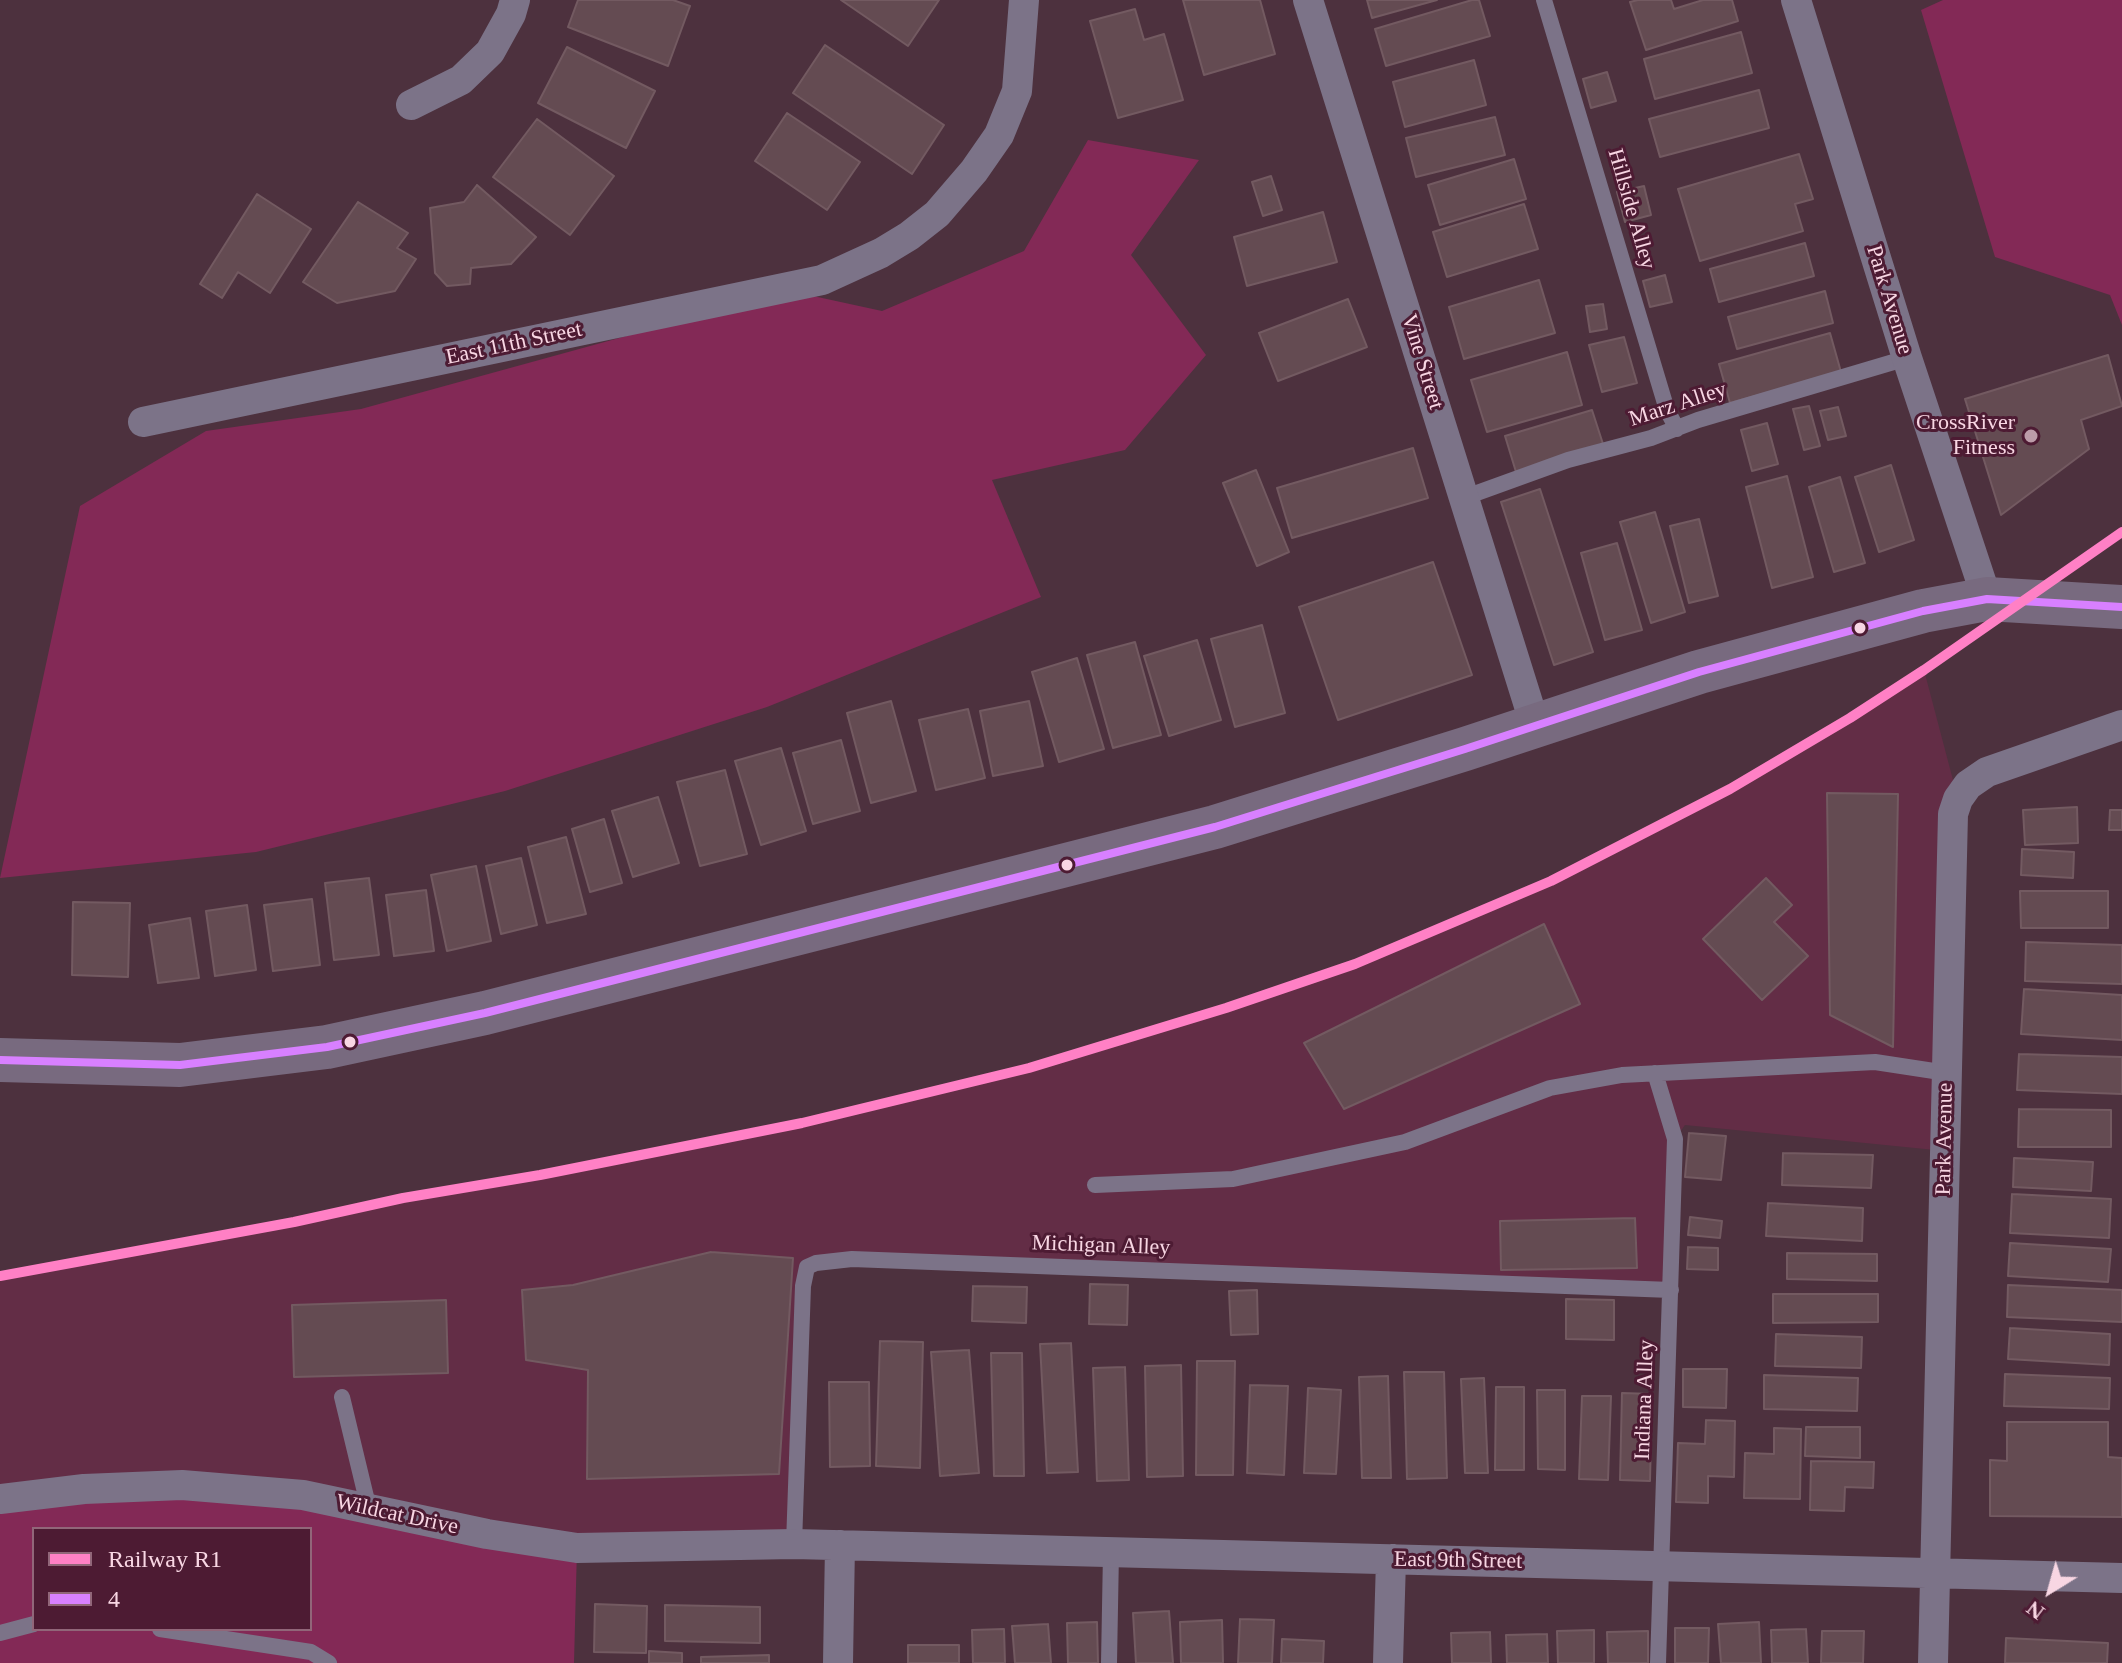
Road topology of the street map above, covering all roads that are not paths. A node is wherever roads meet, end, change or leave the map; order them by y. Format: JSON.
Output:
{"nodes":[{"id":1,"x":515,"y":0,"type":"edge"},
{"id":2,"x":1024,"y":0,"type":"edge"},
{"id":3,"x":1308,"y":0,"type":"edge"},
{"id":4,"x":1544,"y":0,"type":"edge"},
{"id":5,"x":1796,"y":0,"type":"edge"},
{"id":6,"x":411,"y":105,"type":"dead end"},
{"id":7,"x":1907,"y":358,"type":"junction"},
{"id":8,"x":143,"y":422,"type":"dead end"},
{"id":9,"x":1677,"y":429,"type":"junction"},
{"id":10,"x":1463,"y":498,"type":"junction"},
{"id":11,"x":1987,"y":599,"type":"junction"},
{"id":12,"x":2122,"y":607,"type":"edge"},
{"id":13,"x":1535,"y":725,"type":"junction"},
{"id":14,"x":2122,"y":725,"type":"edge"},
{"id":15,"x":0,"y":1060,"type":"edge"},
{"id":16,"x":1655,"y":1073,"type":"junction"},
{"id":17,"x":1947,"y":1073,"type":"junction"},
{"id":18,"x":1095,"y":1185,"type":"dead end"},
{"id":19,"x":1671,"y":1290,"type":"junction"},
{"id":20,"x":342,"y":1397,"type":"dead end"},
{"id":21,"x":0,"y":1499,"type":"edge"},
{"id":22,"x":369,"y":1509,"type":"junction"},
{"id":23,"x":794,"y":1544,"type":"junction"},
{"id":24,"x":840,"y":1545,"type":"junction"},
{"id":25,"x":1111,"y":1552,"type":"junction"},
{"id":26,"x":1393,"y":1559,"type":"junction"},
{"id":27,"x":1661,"y":1566,"type":"junction"},
{"id":28,"x":1935,"y":1573,"type":"junction"},
{"id":29,"x":2122,"y":1578,"type":"edge"},
{"id":30,"x":32,"y":1625,"type":"edge"},
{"id":31,"x":173,"y":1631,"type":"edge"},
{"id":32,"x":0,"y":1633,"type":"edge"},
{"id":33,"x":329,"y":1663,"type":"edge"},
{"id":34,"x":838,"y":1663,"type":"edge"},
{"id":35,"x":1109,"y":1663,"type":"edge"},
{"id":36,"x":1388,"y":1663,"type":"edge"},
{"id":37,"x":1658,"y":1663,"type":"edge"},
{"id":38,"x":1933,"y":1663,"type":"edge"}],
"edges":[{"from":1,"to":6,"type":"street"},
{"from":2,"to":8,"type":"street","name":"East 11th Street"},
{"from":3,"to":10,"type":"street","name":"Vine Street"},
{"from":4,"to":9,"type":"lane","name":"Hillside Alley"},
{"from":5,"to":7,"type":"street","name":"Park Avenue"},
{"from":7,"to":9,"type":"lane","name":"Marz Alley"},
{"from":7,"to":11,"type":"street","name":"Park Avenue"},
{"from":9,"to":10,"type":"lane","name":"Marz Alley"},
{"from":10,"to":13,"type":"street","name":"Vine Street"},
{"from":11,"to":12,"type":"main road"},
{"from":11,"to":13,"type":"main road"},
{"from":13,"to":15,"type":"main road"},
{"from":14,"to":17,"type":"street","name":"Park Avenue"},
{"from":16,"to":17,"type":"lane"},
{"from":16,"to":18,"type":"lane"},
{"from":16,"to":19,"type":"lane","name":"Indiana Alley"},
{"from":17,"to":28,"type":"street","name":"Park Avenue"},
{"from":19,"to":23,"type":"lane","name":"Michigan Alley"},
{"from":19,"to":27,"type":"lane","name":"Indiana Alley"},
{"from":20,"to":22,"type":"lane"},
{"from":21,"to":22,"type":"street","name":"Wildcat Drive"},
{"from":22,"to":23,"type":"street","name":"Wildcat Drive"},
{"from":23,"to":24,"type":"street","name":"East 9th Street"},
{"from":24,"to":25,"type":"street","name":"East 9th Street"},
{"from":24,"to":34,"type":"street"},
{"from":25,"to":26,"type":"street","name":"East 9th Street"},
{"from":25,"to":35,"type":"lane"},
{"from":26,"to":27,"type":"street","name":"East 9th Street"},
{"from":26,"to":36,"type":"street"},
{"from":27,"to":28,"type":"street","name":"East 9th Street"},
{"from":27,"to":37,"type":"lane","name":"Indiana Alley"},
{"from":28,"to":29,"type":"street","name":"East 9th Street"},
{"from":28,"to":38,"type":"street","name":"Park Avenue"},
{"from":30,"to":32,"type":"lane"},
{"from":31,"to":33,"type":"lane"}]}
